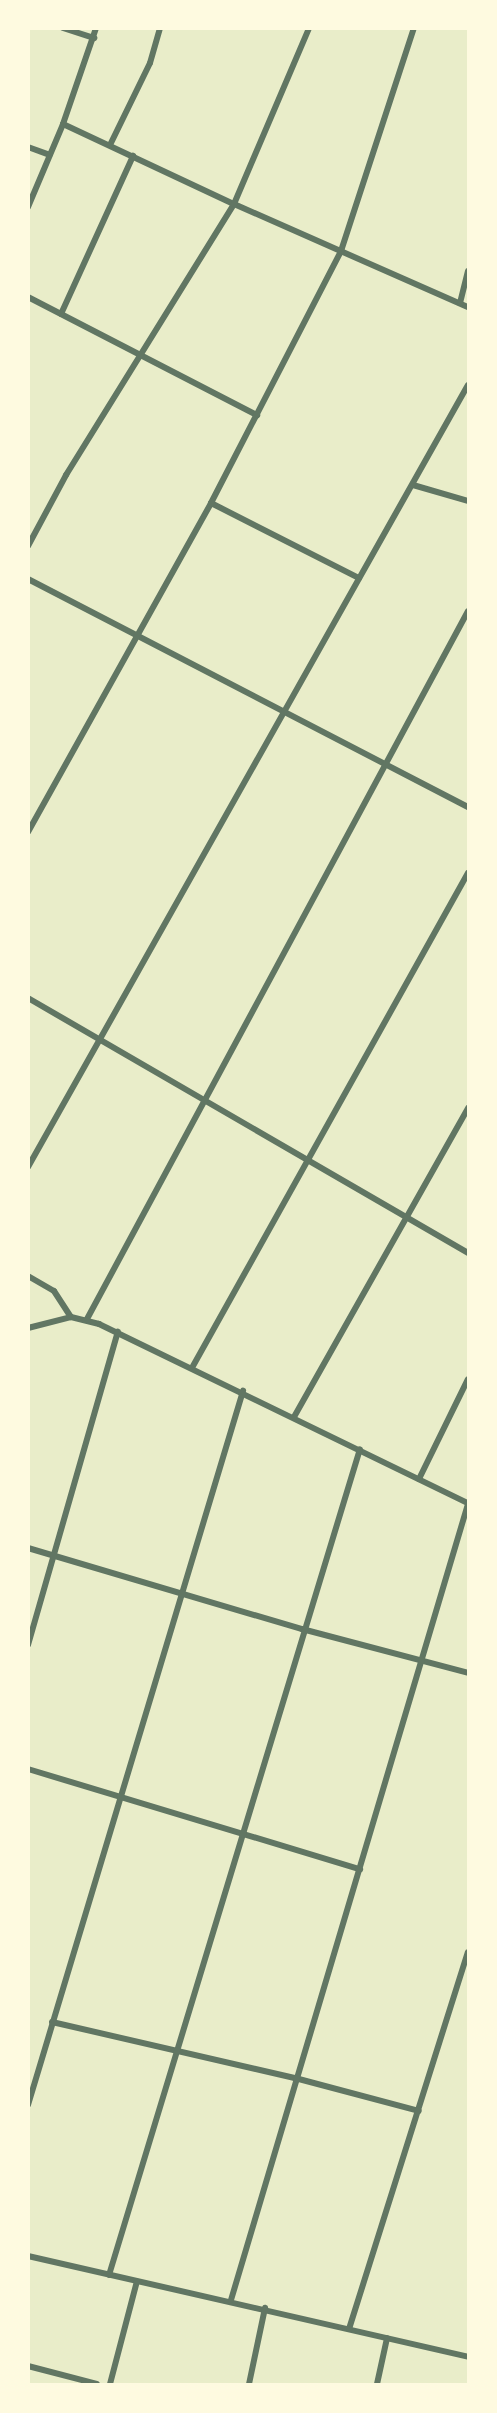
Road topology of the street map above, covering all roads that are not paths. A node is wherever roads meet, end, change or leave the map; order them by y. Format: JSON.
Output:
{"nodes":[{"id":1,"x":63,"y":28,"type":"edge"},
{"id":2,"x":96,"y":28,"type":"edge"},
{"id":3,"x":160,"y":28,"type":"edge"},
{"id":4,"x":309,"y":28,"type":"edge"},
{"id":5,"x":414,"y":28,"type":"edge"},
{"id":6,"x":94,"y":38,"type":"junction"},
{"id":7,"x":63,"y":124,"type":"junction"},
{"id":8,"x":110,"y":145,"type":"junction"},
{"id":9,"x":28,"y":147,"type":"edge"},
{"id":10,"x":50,"y":154,"type":"junction"},
{"id":11,"x":133,"y":156,"type":"junction"},
{"id":12,"x":234,"y":204,"type":"junction"},
{"id":13,"x":28,"y":207,"type":"edge"},
{"id":14,"x":341,"y":251,"type":"junction"},
{"id":15,"x":468,"y":271,"type":"edge"},
{"id":16,"x":28,"y":297,"type":"edge"},
{"id":17,"x":460,"y":303,"type":"junction"},
{"id":18,"x":468,"y":307,"type":"edge"},
{"id":19,"x":61,"y":314,"type":"junction"},
{"id":20,"x":142,"y":356,"type":"junction"},
{"id":21,"x":468,"y":385,"type":"edge"},
{"id":22,"x":257,"y":415,"type":"junction"},
{"id":23,"x":413,"y":485,"type":"junction"},
{"id":24,"x":468,"y":501,"type":"edge"},
{"id":25,"x":212,"y":502,"type":"junction"},
{"id":26,"x":28,"y":546,"type":"edge"},
{"id":27,"x":359,"y":578,"type":"junction"},
{"id":28,"x":28,"y":579,"type":"edge"},
{"id":29,"x":468,"y":611,"type":"edge"},
{"id":30,"x":138,"y":635,"type":"junction"},
{"id":31,"x":287,"y":712,"type":"junction"},
{"id":32,"x":388,"y":765,"type":"junction"},
{"id":33,"x":468,"y":807,"type":"edge"},
{"id":34,"x":28,"y":832,"type":"edge"},
{"id":35,"x":468,"y":873,"type":"edge"},
{"id":36,"x":28,"y":998,"type":"edge"},
{"id":37,"x":101,"y":1039,"type":"junction"},
{"id":38,"x":205,"y":1098,"type":"junction"},
{"id":39,"x":468,"y":1108,"type":"edge"},
{"id":40,"x":308,"y":1158,"type":"junction"},
{"id":41,"x":28,"y":1167,"type":"edge"},
{"id":42,"x":408,"y":1218,"type":"junction"},
{"id":43,"x":468,"y":1253,"type":"edge"},
{"id":44,"x":28,"y":1276,"type":"edge"},
{"id":45,"x":71,"y":1317,"type":"junction"},
{"id":46,"x":87,"y":1319,"type":"junction"},
{"id":47,"x":28,"y":1328,"type":"edge"},
{"id":48,"x":117,"y":1332,"type":"junction"},
{"id":49,"x":193,"y":1366,"type":"junction"},
{"id":50,"x":468,"y":1379,"type":"edge"},
{"id":51,"x":243,"y":1391,"type":"junction"},
{"id":52,"x":294,"y":1417,"type":"junction"},
{"id":53,"x":360,"y":1449,"type":"junction"},
{"id":54,"x":419,"y":1479,"type":"junction"},
{"id":55,"x":468,"y":1504,"type":"edge"},
{"id":56,"x":28,"y":1548,"type":"edge"},
{"id":57,"x":55,"y":1555,"type":"junction"},
{"id":58,"x":179,"y":1594,"type":"junction"},
{"id":59,"x":302,"y":1629,"type":"junction"},
{"id":60,"x":28,"y":1645,"type":"edge"},
{"id":61,"x":422,"y":1659,"type":"junction"},
{"id":62,"x":468,"y":1673,"type":"edge"},
{"id":63,"x":28,"y":1768,"type":"edge"},
{"id":64,"x":120,"y":1798,"type":"junction"},
{"id":65,"x":243,"y":1834,"type":"junction"},
{"id":66,"x":360,"y":1869,"type":"junction"},
{"id":67,"x":468,"y":1954,"type":"edge"},
{"id":68,"x":52,"y":2022,"type":"junction"},
{"id":69,"x":176,"y":2050,"type":"junction"},
{"id":70,"x":295,"y":2078,"type":"junction"},
{"id":71,"x":28,"y":2105,"type":"edge"},
{"id":72,"x":419,"y":2111,"type":"junction"},
{"id":73,"x":28,"y":2256,"type":"edge"},
{"id":74,"x":109,"y":2275,"type":"junction"},
{"id":75,"x":137,"y":2281,"type":"junction"},
{"id":76,"x":231,"y":2300,"type":"junction"},
{"id":77,"x":264,"y":2308,"type":"junction"},
{"id":78,"x":349,"y":2329,"type":"junction"},
{"id":79,"x":387,"y":2338,"type":"junction"},
{"id":80,"x":468,"y":2357,"type":"edge"},
{"id":81,"x":28,"y":2366,"type":"edge"},
{"id":82,"x":97,"y":2385,"type":"edge"},
{"id":83,"x":110,"y":2385,"type":"edge"},
{"id":84,"x":249,"y":2385,"type":"edge"},
{"id":85,"x":377,"y":2385,"type":"edge"}],
"edges":[{"from":1,"to":6,"type":"street"},
{"from":2,"to":6,"type":"street"},
{"from":3,"to":8,"type":"street"},
{"from":4,"to":12,"type":"street"},
{"from":5,"to":14,"type":"street"},
{"from":6,"to":7,"type":"street"},
{"from":7,"to":8,"type":"street"},
{"from":7,"to":10,"type":"street"},
{"from":8,"to":11,"type":"street"},
{"from":9,"to":10,"type":"street"},
{"from":10,"to":13,"type":"street"},
{"from":11,"to":12,"type":"street"},
{"from":11,"to":19,"type":"street"},
{"from":12,"to":14,"type":"street"},
{"from":12,"to":20,"type":"street"},
{"from":14,"to":17,"type":"street"},
{"from":14,"to":22,"type":"street"},
{"from":15,"to":17,"type":"street"},
{"from":16,"to":19,"type":"street"},
{"from":17,"to":18,"type":"street"},
{"from":19,"to":20,"type":"street"},
{"from":20,"to":22,"type":"street"},
{"from":20,"to":26,"type":"street"},
{"from":21,"to":23,"type":"street"},
{"from":22,"to":25,"type":"street"},
{"from":23,"to":24,"type":"street"},
{"from":23,"to":27,"type":"street"},
{"from":25,"to":27,"type":"street"},
{"from":25,"to":30,"type":"street"},
{"from":27,"to":31,"type":"street"},
{"from":28,"to":30,"type":"street"},
{"from":29,"to":32,"type":"street"},
{"from":30,"to":31,"type":"street"},
{"from":30,"to":34,"type":"street"},
{"from":31,"to":32,"type":"street"},
{"from":31,"to":37,"type":"street"},
{"from":32,"to":33,"type":"street"},
{"from":32,"to":38,"type":"street"},
{"from":35,"to":40,"type":"street"},
{"from":36,"to":37,"type":"street"},
{"from":37,"to":38,"type":"street"},
{"from":37,"to":41,"type":"street"},
{"from":38,"to":40,"type":"street"},
{"from":38,"to":46,"type":"street"},
{"from":39,"to":42,"type":"street"},
{"from":40,"to":42,"type":"street"},
{"from":40,"to":49,"type":"street"},
{"from":42,"to":43,"type":"street"},
{"from":42,"to":52,"type":"street"},
{"from":44,"to":45,"type":"street"},
{"from":45,"to":46,"type":"street"},
{"from":45,"to":47,"type":"street"},
{"from":46,"to":48,"type":"street"},
{"from":48,"to":49,"type":"street"},
{"from":48,"to":57,"type":"street"},
{"from":49,"to":51,"type":"street"},
{"from":50,"to":54,"type":"street"},
{"from":51,"to":52,"type":"street"},
{"from":51,"to":58,"type":"street"},
{"from":52,"to":53,"type":"street"},
{"from":53,"to":54,"type":"street"},
{"from":53,"to":59,"type":"street"},
{"from":54,"to":55,"type":"street"},
{"from":55,"to":61,"type":"street"},
{"from":56,"to":57,"type":"street"},
{"from":57,"to":58,"type":"street"},
{"from":57,"to":60,"type":"street"},
{"from":58,"to":59,"type":"street"},
{"from":58,"to":64,"type":"street"},
{"from":59,"to":61,"type":"street"},
{"from":59,"to":65,"type":"street"},
{"from":61,"to":62,"type":"street"},
{"from":61,"to":66,"type":"street"},
{"from":63,"to":64,"type":"street"},
{"from":64,"to":65,"type":"street"},
{"from":64,"to":68,"type":"street"},
{"from":65,"to":66,"type":"street"},
{"from":65,"to":69,"type":"street"},
{"from":66,"to":70,"type":"street"},
{"from":67,"to":72,"type":"street"},
{"from":68,"to":69,"type":"street"},
{"from":68,"to":71,"type":"street"},
{"from":69,"to":70,"type":"street"},
{"from":69,"to":74,"type":"street"},
{"from":70,"to":72,"type":"street"},
{"from":70,"to":76,"type":"street"},
{"from":72,"to":78,"type":"street"},
{"from":73,"to":74,"type":"street"},
{"from":74,"to":75,"type":"street"},
{"from":75,"to":76,"type":"street"},
{"from":75,"to":83,"type":"street"},
{"from":76,"to":77,"type":"street"},
{"from":77,"to":78,"type":"street"},
{"from":77,"to":84,"type":"street"},
{"from":78,"to":79,"type":"street"},
{"from":79,"to":80,"type":"street"},
{"from":79,"to":85,"type":"street"},
{"from":81,"to":82,"type":"street"}]}
